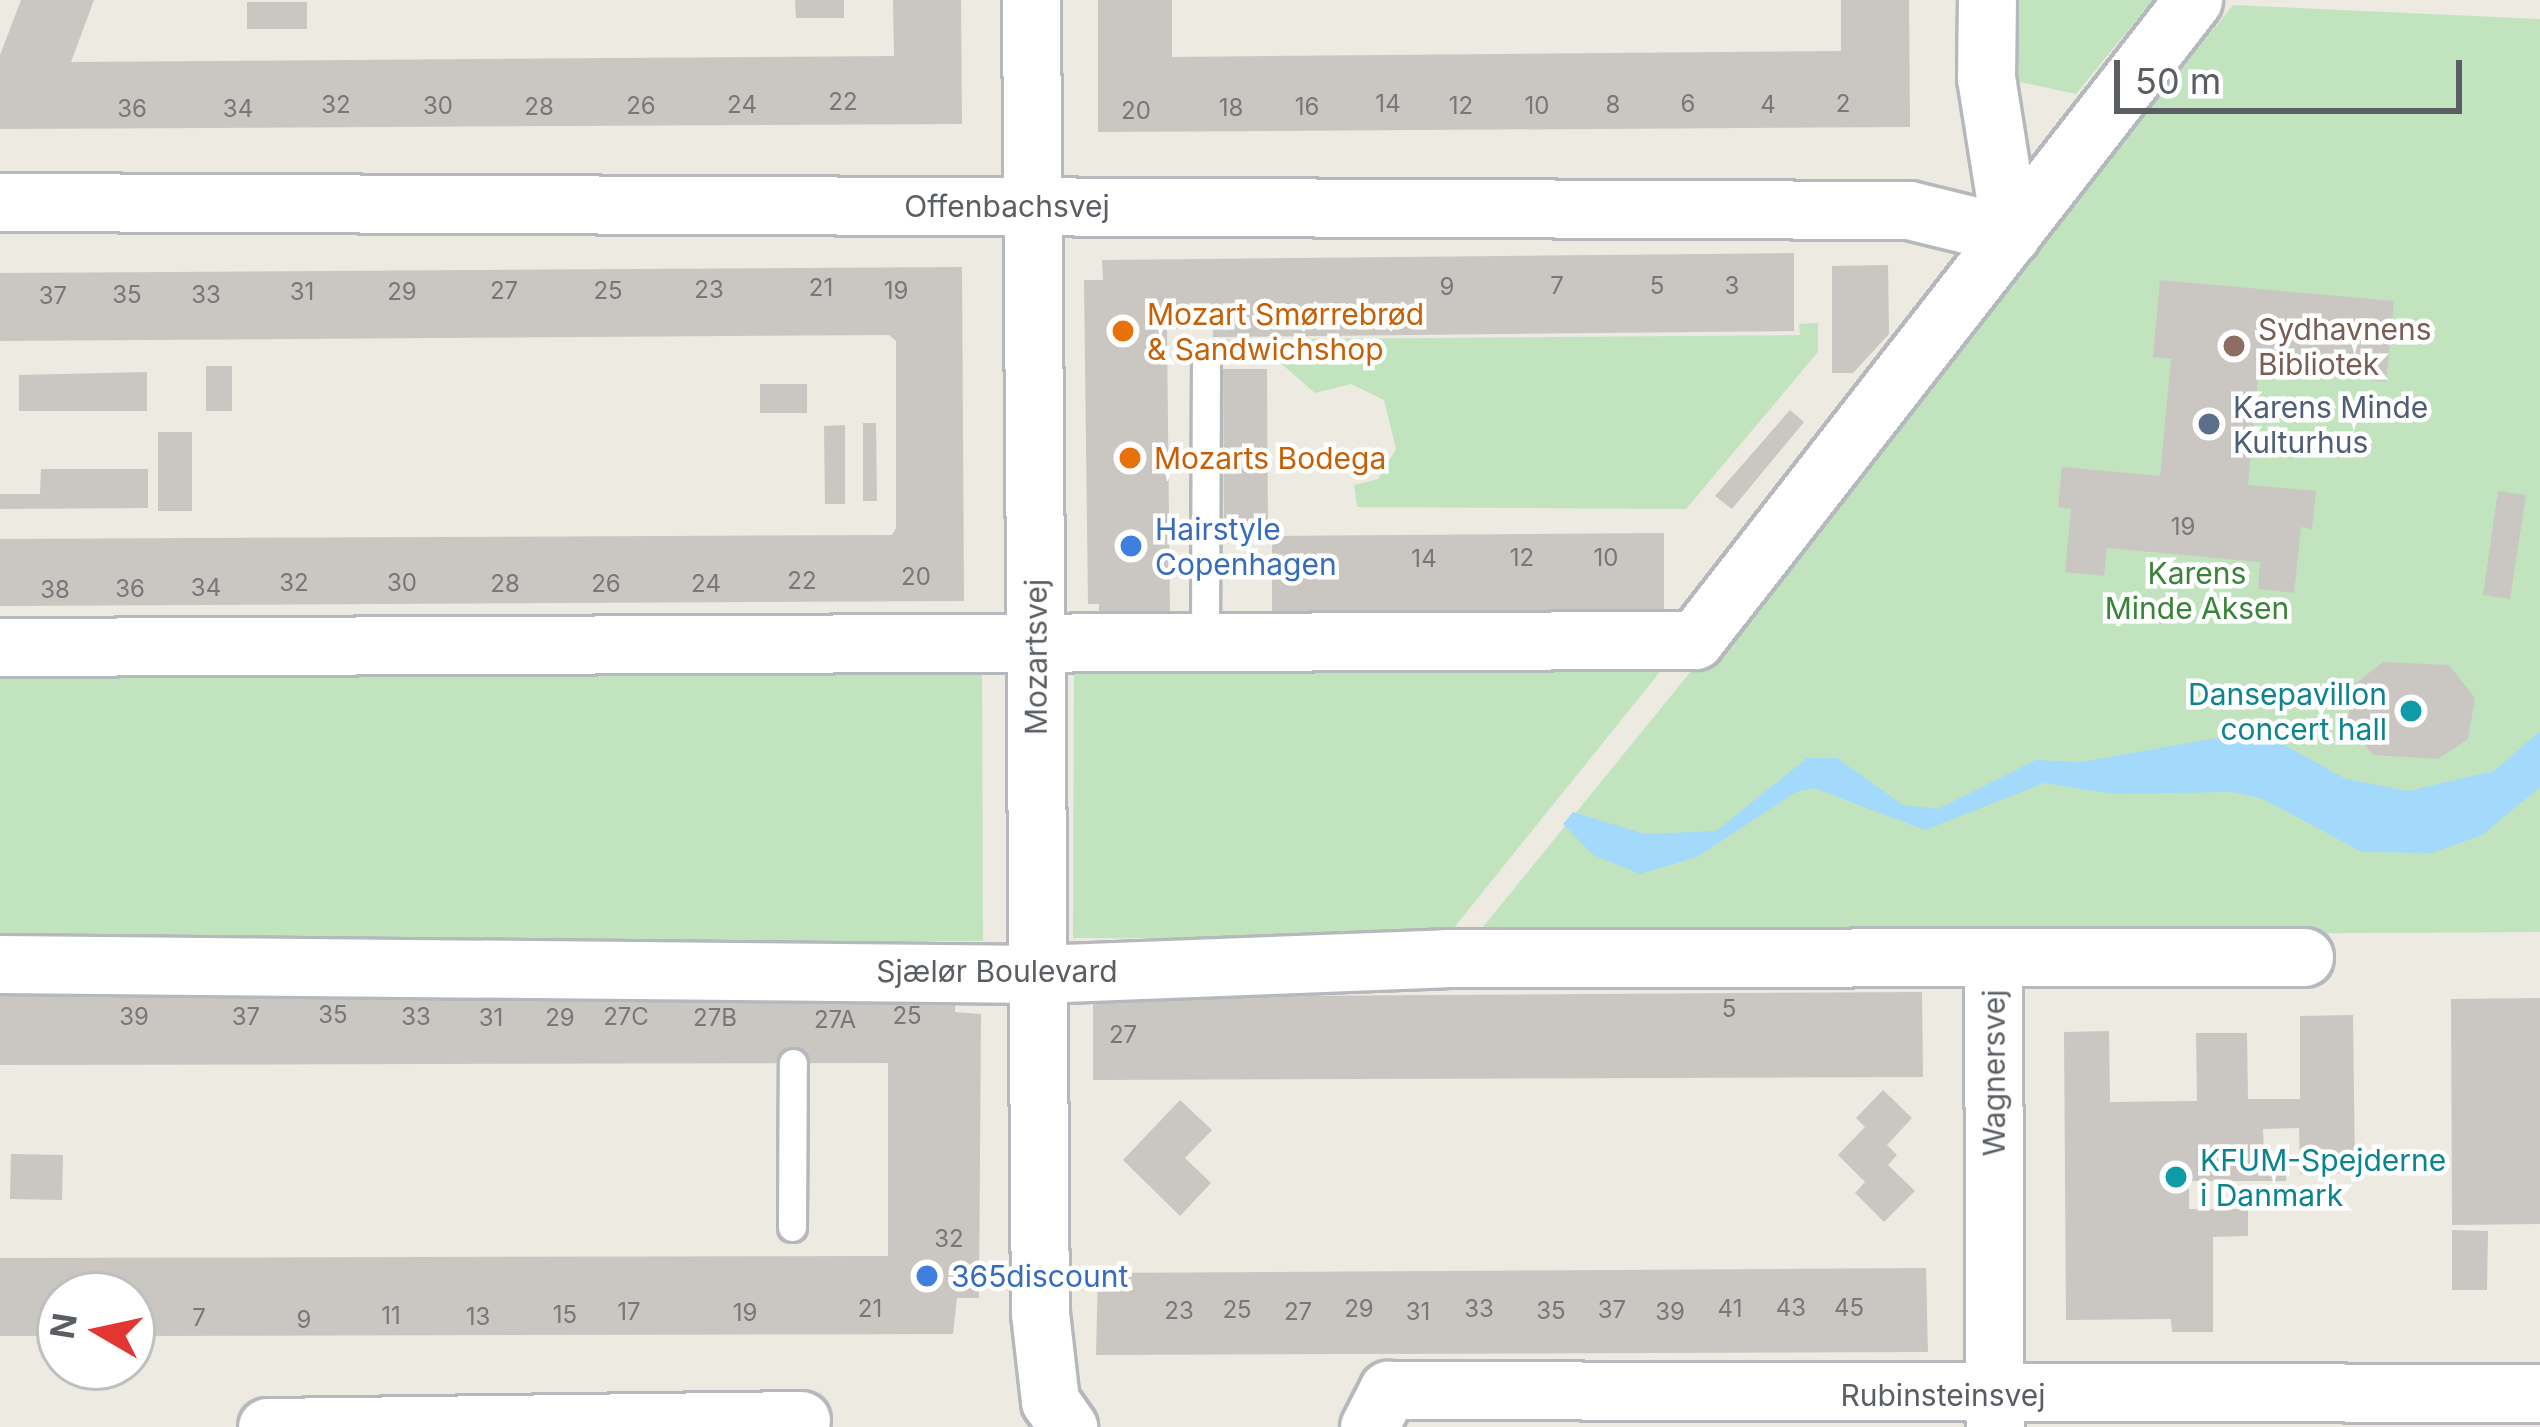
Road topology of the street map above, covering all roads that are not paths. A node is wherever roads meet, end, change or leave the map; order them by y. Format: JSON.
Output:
{"nodes":[{"id":1,"x":1031,"y":0,"type":"edge"},
{"id":2,"x":1987,"y":0,"type":"edge"},
{"id":3,"x":2193,"y":0,"type":"edge"},
{"id":4,"x":0,"y":202,"type":"edge"},
{"id":5,"x":1033,"y":206,"type":"junction"},
{"id":6,"x":2011,"y":235,"type":"junction"},
{"id":7,"x":1205,"y":364,"type":"dead end"},
{"id":8,"x":1036,"y":641,"type":"junction"},
{"id":9,"x":1205,"y":641,"type":"junction"},
{"id":10,"x":0,"y":647,"type":"edge"},
{"id":11,"x":2304,"y":957,"type":"dead end"},
{"id":12,"x":1993,"y":958,"type":"junction"},
{"id":13,"x":0,"y":964,"type":"edge"},
{"id":14,"x":1038,"y":974,"type":"junction"},
{"id":15,"x":793,"y":1063,"type":"dead end"},
{"id":16,"x":792,"y":1227,"type":"dead end"},
{"id":17,"x":2540,"y":1394,"type":"edge"},
{"id":18,"x":1995,"y":1411,"type":"edge"},
{"id":19,"x":1049,"y":1418,"type":"edge"},
{"id":20,"x":800,"y":1420,"type":"dead end"},
{"id":21,"x":267,"y":1427,"type":"edge"},
{"id":22,"x":1369,"y":1427,"type":"edge"}],
"edges":[{"from":1,"to":5,"type":"street","name":"Mozartsvej"},
{"from":2,"to":6,"type":"street"},
{"from":3,"to":6,"type":"street"},
{"from":4,"to":5,"type":"street","name":"Offenbachsvej"},
{"from":5,"to":6,"type":"street","name":"Offenbachsvej"},
{"from":5,"to":8,"type":"street","name":"Mozartsvej"},
{"from":6,"to":9,"type":"street"},
{"from":7,"to":9,"type":"lane"},
{"from":8,"to":9,"type":"street"},
{"from":8,"to":10,"type":"street"},
{"from":8,"to":14,"type":"street","name":"Mozartsvej"},
{"from":11,"to":12,"type":"street","name":"Wagnersvej"},
{"from":12,"to":14,"type":"street","name":"Sjælør Boulevard"},
{"from":12,"to":18,"type":"street","name":"Wagnersvej"},
{"from":13,"to":14,"type":"street","name":"Sjælør Boulevard"},
{"from":14,"to":19,"type":"street","name":"Mozartsvej"},
{"from":15,"to":16,"type":"lane"},
{"from":17,"to":18,"type":"street","name":"Rubinsteinsvej"},
{"from":18,"to":22,"type":"street","name":"Rubinsteinsvej"},
{"from":20,"to":21,"type":"street"}]}
